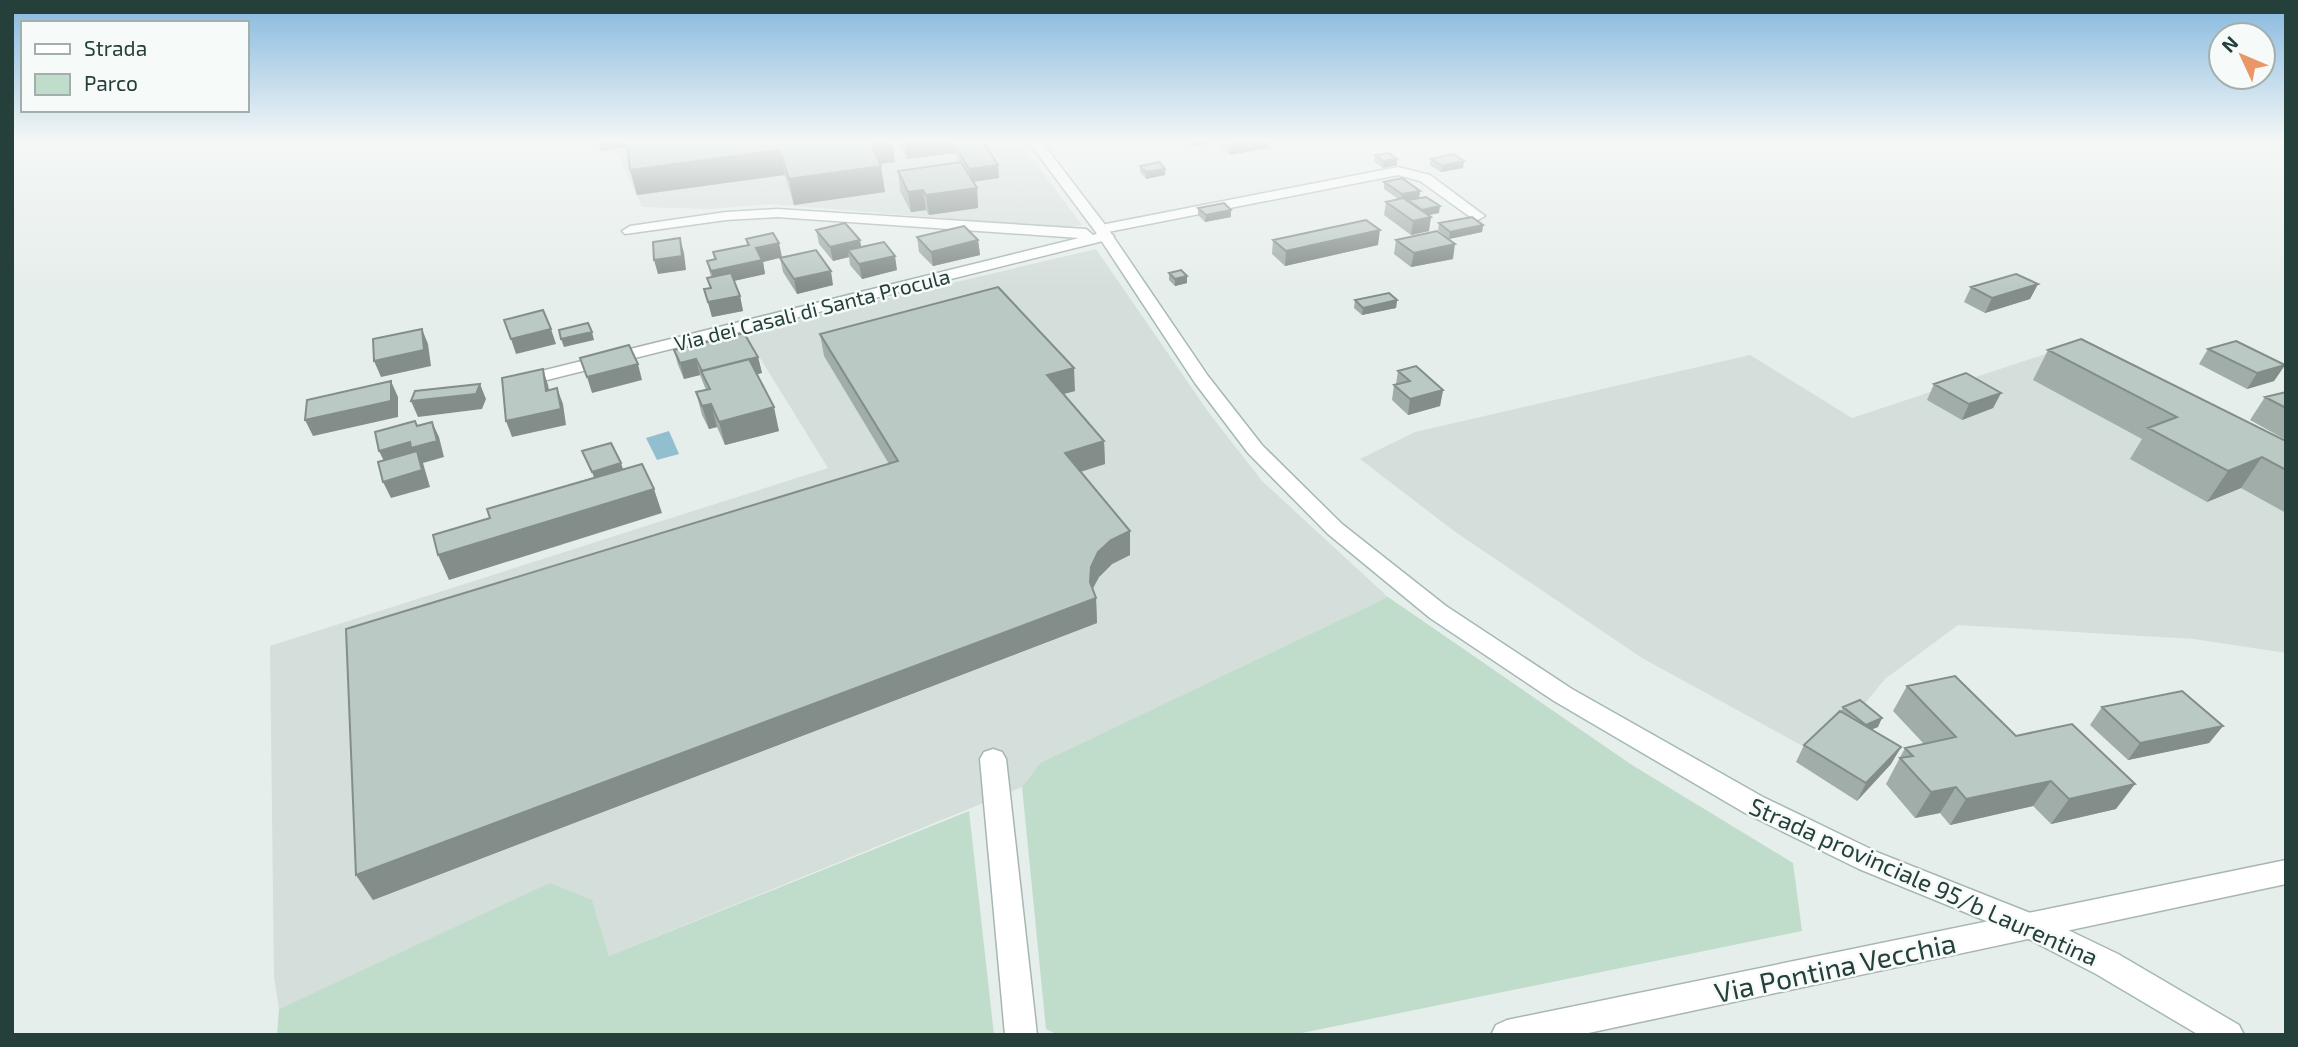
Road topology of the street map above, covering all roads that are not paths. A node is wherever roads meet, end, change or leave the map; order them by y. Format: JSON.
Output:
{"nodes":[{"id":1,"x":1071,"y":190,"type":"edge"},
{"id":2,"x":1307,"y":190,"type":"edge"},
{"id":3,"x":1441,"y":190,"type":"edge"},
{"id":4,"x":1478,"y":216,"type":"dead end"},
{"id":5,"x":630,"y":231,"type":"dead end"},
{"id":6,"x":1103,"y":232,"type":"junction"},
{"id":7,"x":519,"y":382,"type":"edge"},
{"id":8,"x":993,"y":759,"type":"dead end"},
{"id":9,"x":2286,"y":872,"type":"edge"},
{"id":10,"x":2033,"y":927,"type":"junction"},
{"id":11,"x":1021,"y":1035,"type":"edge"},
{"id":12,"x":1507,"y":1035,"type":"edge"},
{"id":13,"x":2228,"y":1035,"type":"edge"}],
"edges":[{"from":1,"to":6,"type":"street","name":"Strada provinciale 95/b Laurentina"},
{"from":2,"to":6,"type":"street"},
{"from":3,"to":4,"type":"street"},
{"from":5,"to":6,"type":"street"},
{"from":6,"to":7,"type":"street","name":"Via dei Casali di Santa Procula"},
{"from":6,"to":10,"type":"street","name":"Strada provinciale 95/b Laurentina"},
{"from":8,"to":11,"type":"street"},
{"from":9,"to":10,"type":"street","name":"Via Pontina Vecchia"},
{"from":10,"to":12,"type":"street","name":"Via Pontina Vecchia"},
{"from":10,"to":13,"type":"street","name":"Strada provinciale 95/b Laurentina"}]}
